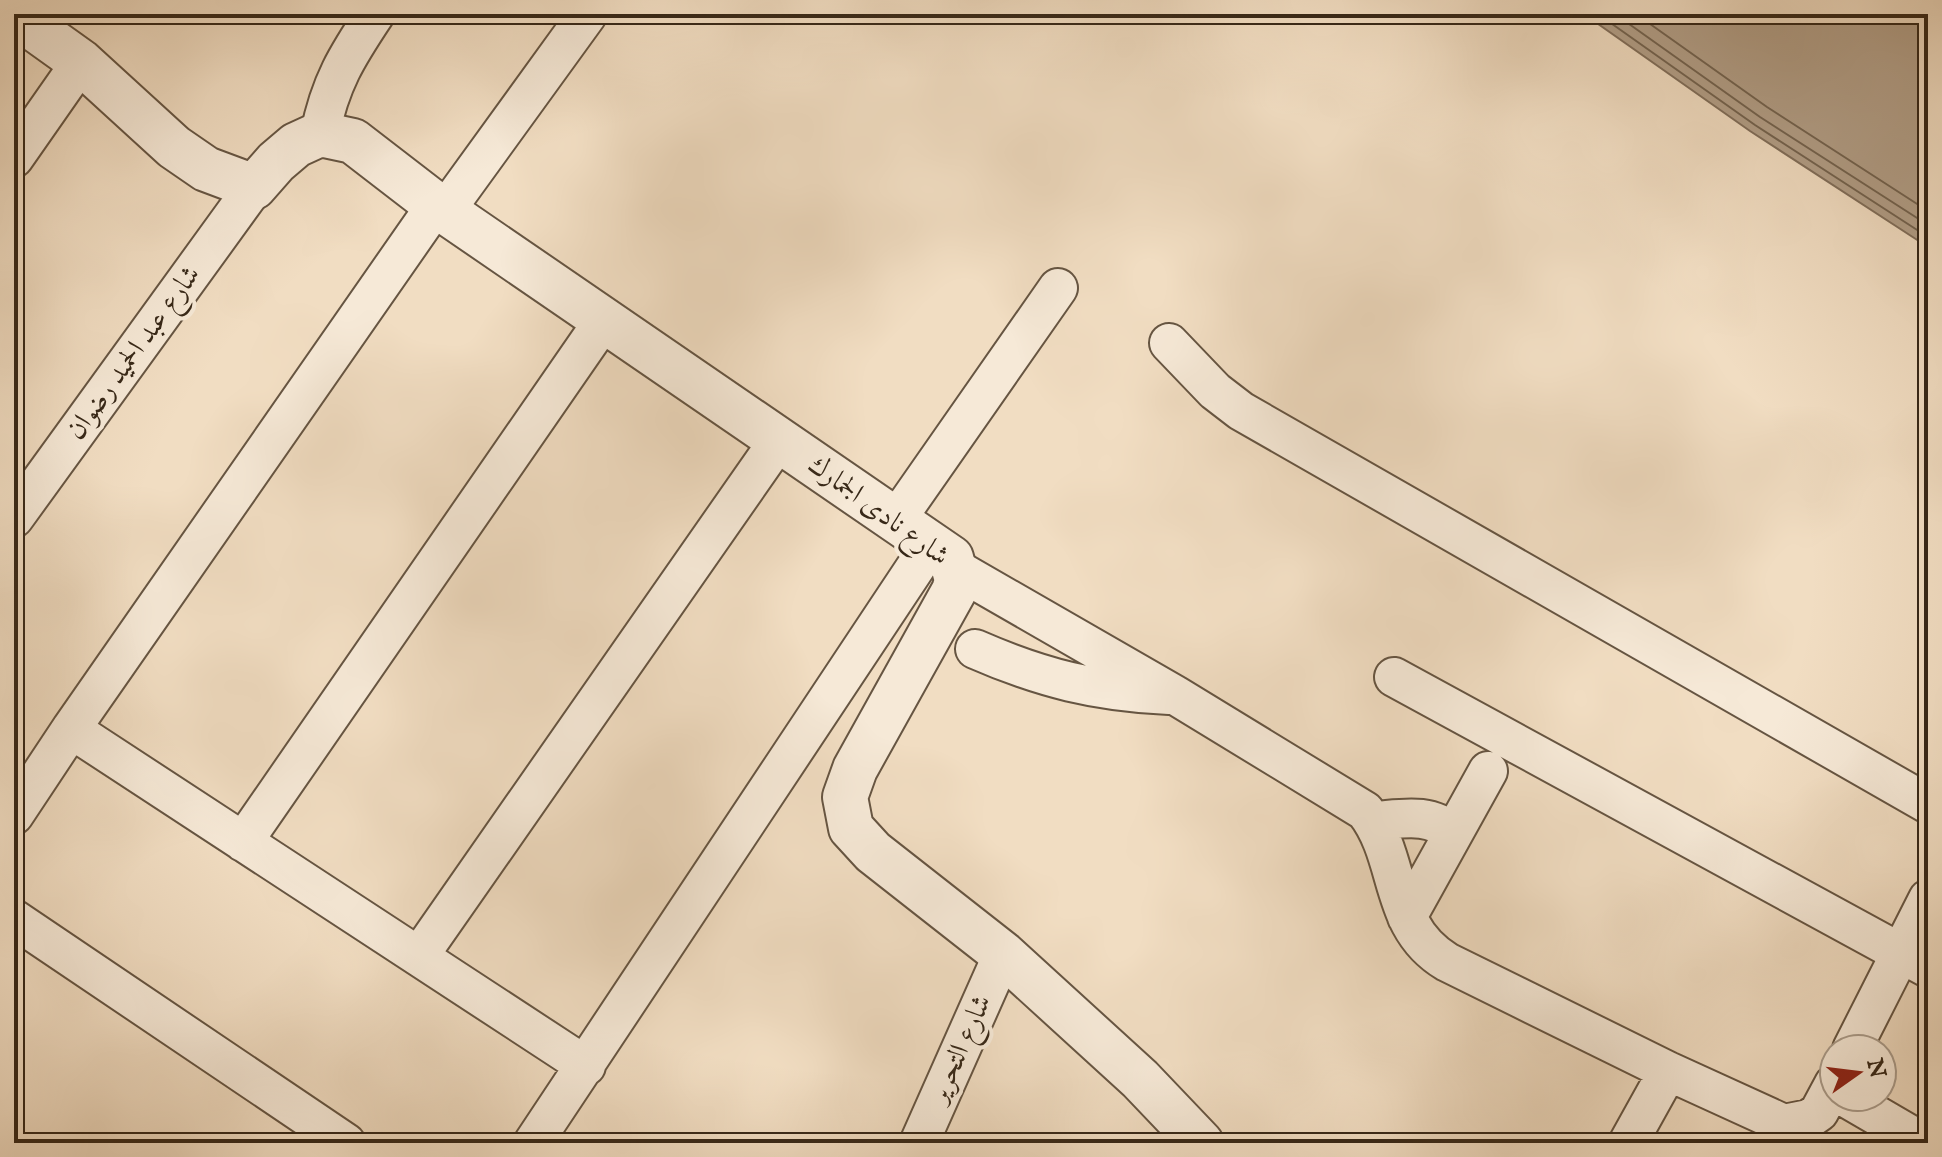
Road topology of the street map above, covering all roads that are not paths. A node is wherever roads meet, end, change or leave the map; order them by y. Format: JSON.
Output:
{"nodes":[{"id":1,"x":14,"y":14,"type":"edge"},
{"id":2,"x":375,"y":14,"type":"edge"},
{"id":3,"x":587,"y":15,"type":"edge"},
{"id":4,"x":81,"y":62,"type":"junction"},
{"id":5,"x":320,"y":134,"type":"junction"},
{"id":6,"x":14,"y":158,"type":"edge"},
{"id":7,"x":254,"y":187,"type":"junction"},
{"id":8,"x":440,"y":208,"type":"junction"},
{"id":9,"x":1058,"y":288,"type":"dead end"},
{"id":10,"x":604,"y":320,"type":"junction"},
{"id":11,"x":1169,"y":343,"type":"dead end"},
{"id":12,"x":779,"y":440,"type":"junction"},
{"id":13,"x":14,"y":518,"type":"edge"},
{"id":14,"x":927,"y":544,"type":"junction"},
{"id":15,"x":975,"y":649,"type":"dead end"},
{"id":16,"x":1394,"y":677,"type":"dead end"},
{"id":17,"x":1175,"y":695,"type":"junction"},
{"id":18,"x":71,"y":729,"type":"junction"},
{"id":19,"x":1488,"y":771,"type":"dead end"},
{"id":20,"x":1928,"y":804,"type":"edge"},
{"id":21,"x":14,"y":815,"type":"edge"},
{"id":22,"x":1374,"y":821,"type":"junction"},
{"id":23,"x":1453,"y":833,"type":"junction"},
{"id":24,"x":243,"y":842,"type":"junction"},
{"id":25,"x":1928,"y":899,"type":"edge"},
{"id":26,"x":1407,"y":917,"type":"junction"},
{"id":27,"x":14,"y":919,"type":"edge"},
{"id":28,"x":1003,"y":954,"type":"junction"},
{"id":29,"x":419,"y":956,"type":"junction"},
{"id":30,"x":1915,"y":960,"type":"edge"},
{"id":31,"x":1863,"y":1033,"type":"edge"},
{"id":32,"x":586,"y":1066,"type":"junction"},
{"id":33,"x":1668,"y":1071,"type":"junction"},
{"id":34,"x":1818,"y":1113,"type":"edge"},
{"id":35,"x":1856,"y":1113,"type":"edge"},
{"id":36,"x":1870,"y":1130,"type":"edge"},
{"id":37,"x":346,"y":1143,"type":"edge"},
{"id":38,"x":533,"y":1143,"type":"edge"},
{"id":39,"x":919,"y":1143,"type":"edge"},
{"id":40,"x":1201,"y":1143,"type":"edge"},
{"id":41,"x":1628,"y":1143,"type":"edge"},
{"id":42,"x":1924,"y":1143,"type":"edge"}],
"edges":[{"from":1,"to":4,"type":"street"},
{"from":2,"to":5,"type":"street"},
{"from":3,"to":8,"type":"street"},
{"from":4,"to":6,"type":"street"},
{"from":4,"to":7,"type":"street"},
{"from":5,"to":7,"type":"street"},
{"from":5,"to":8,"type":"street","name":"شارع نادى الجمارك"},
{"from":7,"to":13,"type":"street","name":"شارع عبد الحميد رضوان"},
{"from":8,"to":10,"type":"street","name":"شارع نادى الجمارك"},
{"from":8,"to":18,"type":"street"},
{"from":9,"to":14,"type":"street"},
{"from":10,"to":12,"type":"street","name":"شارع نادى الجمارك"},
{"from":10,"to":24,"type":"street"},
{"from":11,"to":20,"type":"street"},
{"from":12,"to":14,"type":"street","name":"شارع نادى الجمارك"},
{"from":12,"to":29,"type":"street"},
{"from":14,"to":17,"type":"street"},
{"from":14,"to":28,"type":"street","name":"شارع نادى الجمارك"},
{"from":14,"to":32,"type":"street"},
{"from":15,"to":17,"type":"street"},
{"from":16,"to":30,"type":"street"},
{"from":17,"to":22,"type":"street"},
{"from":18,"to":21,"type":"street"},
{"from":18,"to":24,"type":"street"},
{"from":19,"to":23,"type":"street"},
{"from":22,"to":23,"type":"street"},
{"from":22,"to":26,"type":"street"},
{"from":23,"to":26,"type":"street"},
{"from":24,"to":29,"type":"street"},
{"from":25,"to":30,"type":"street"},
{"from":26,"to":33,"type":"street"},
{"from":27,"to":37,"type":"street"},
{"from":28,"to":39,"type":"street","name":"شارع التحرير"},
{"from":28,"to":40,"type":"street","name":"شارع نادى الجمارك"},
{"from":29,"to":32,"type":"street"},
{"from":30,"to":31,"type":"street"},
{"from":32,"to":38,"type":"street"},
{"from":33,"to":34,"type":"street"},
{"from":33,"to":41,"type":"street"},
{"from":35,"to":36,"type":"street"},
{"from":36,"to":42,"type":"street"}]}
